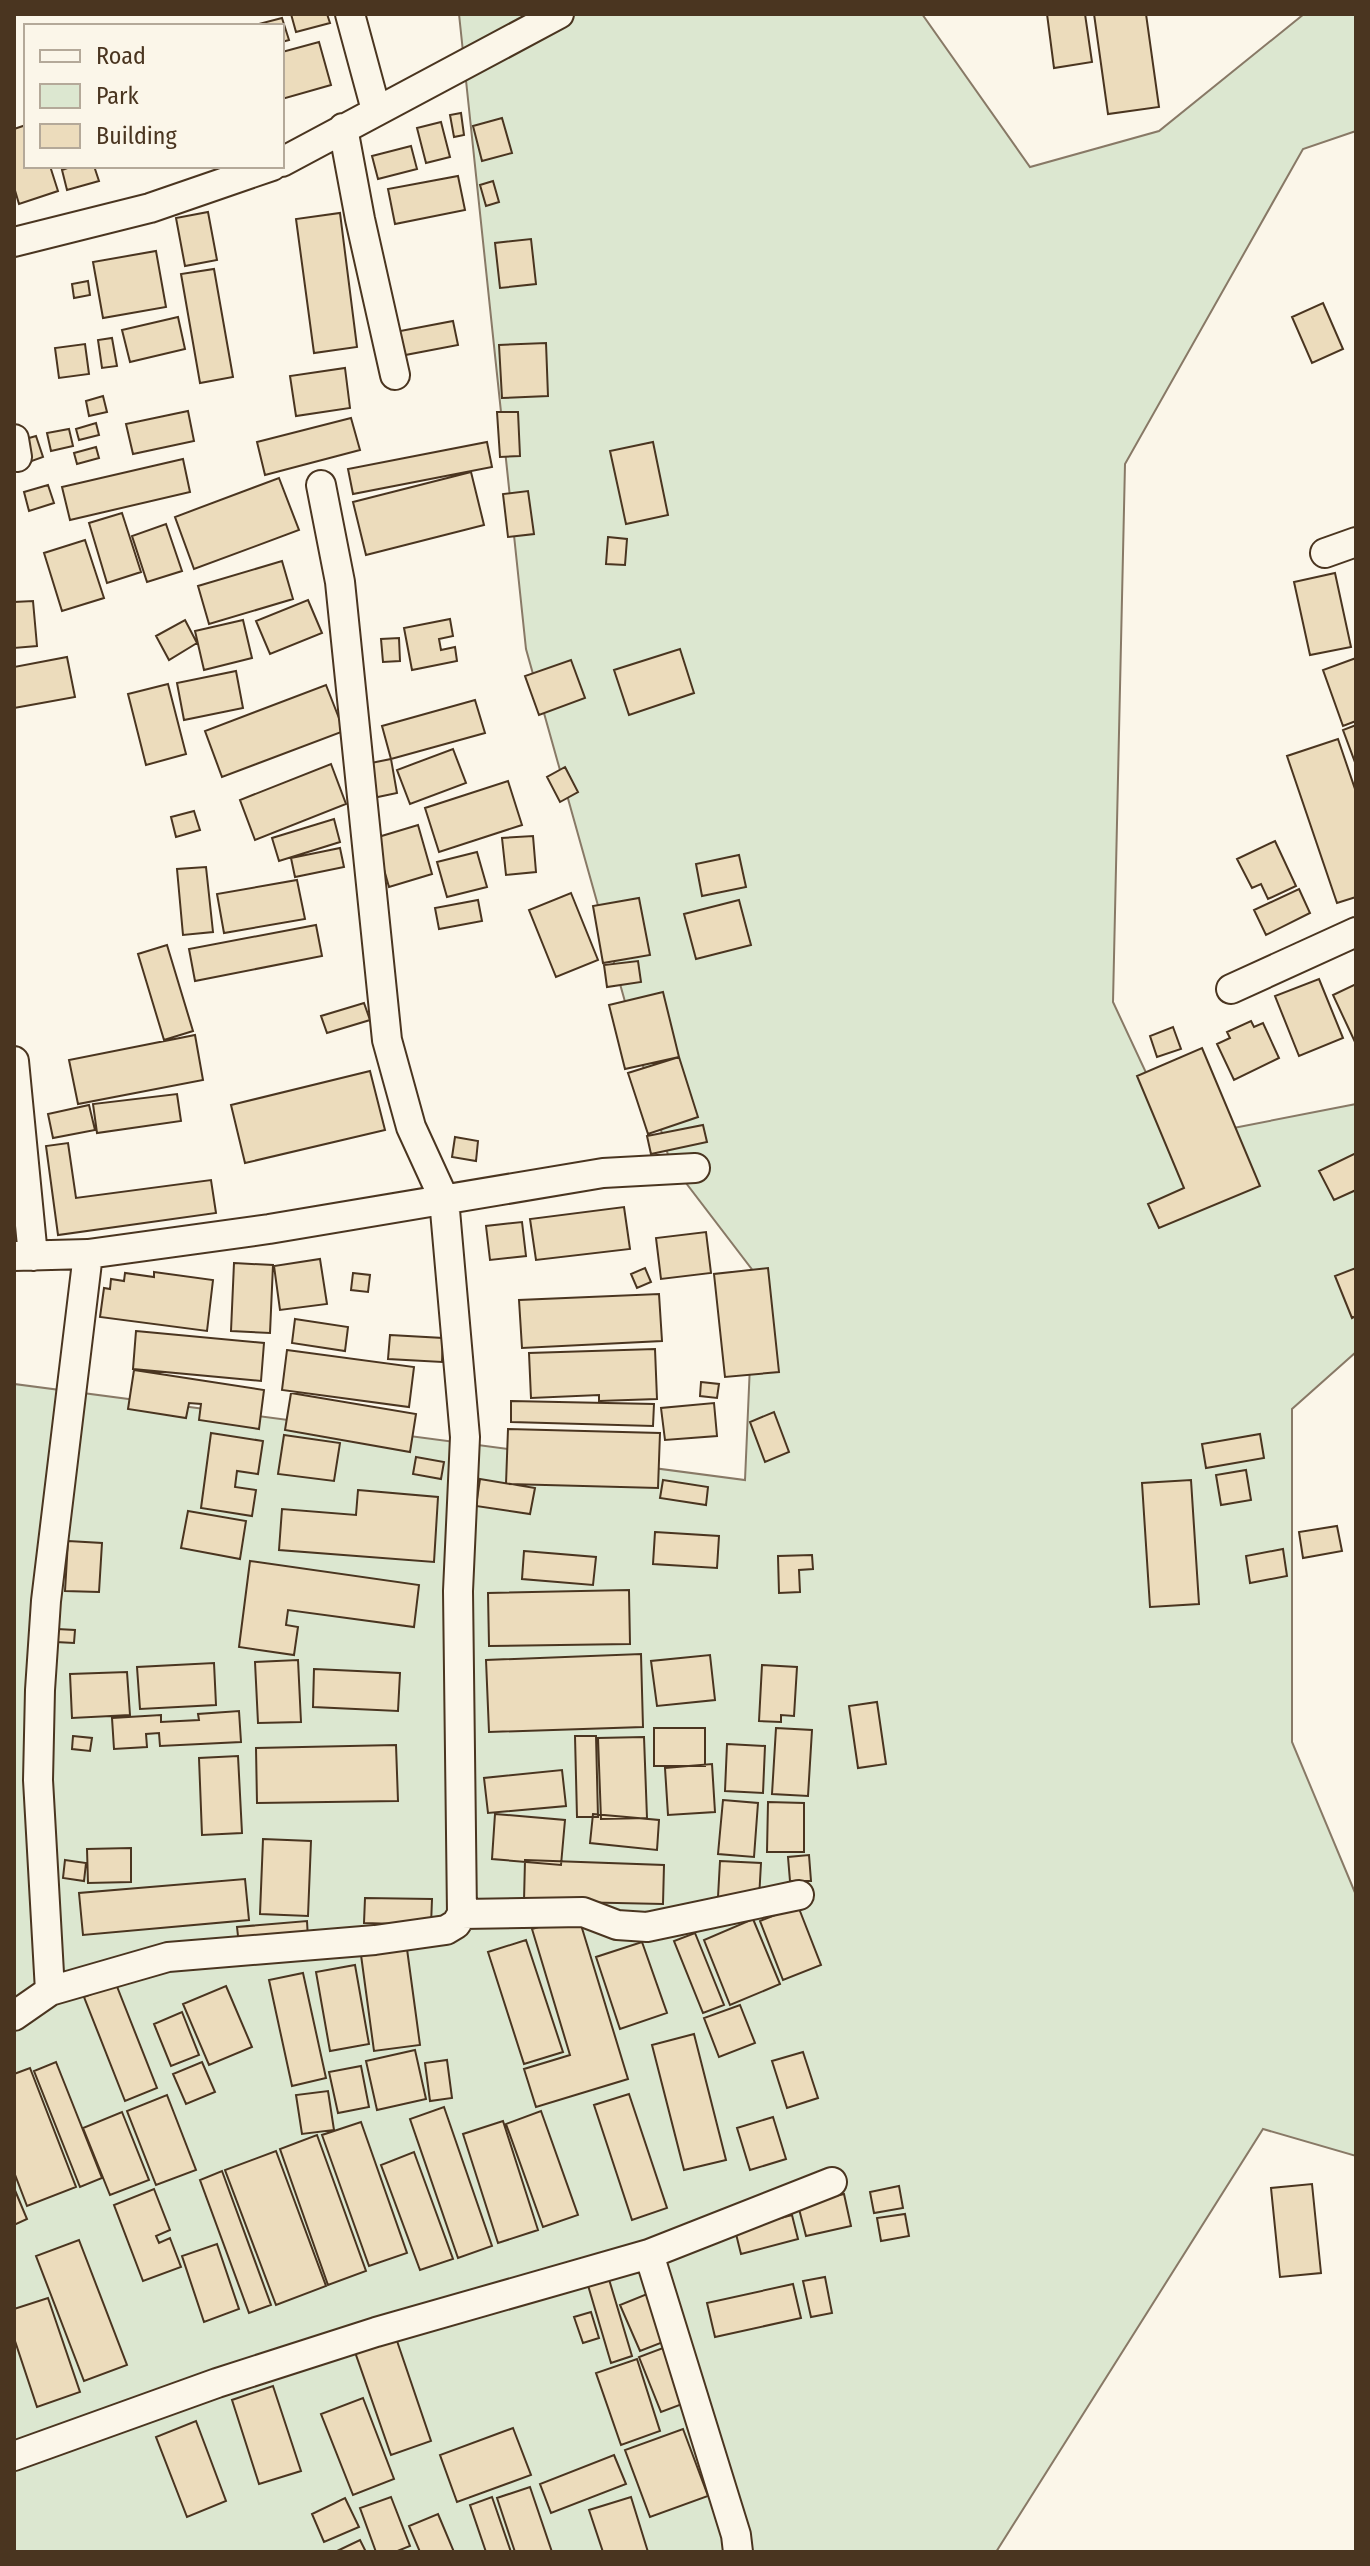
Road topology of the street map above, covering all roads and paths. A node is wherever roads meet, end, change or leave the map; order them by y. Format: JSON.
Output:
{"nodes":[{"id":1,"x":350,"y":14,"type":"edge"},
{"id":2,"x":559,"y":14,"type":"edge"},
{"id":3,"x":376,"y":110,"type":"junction"},
{"id":4,"x":343,"y":128,"type":"junction"},
{"id":5,"x":284,"y":161,"type":"edge"},
{"id":6,"x":266,"y":168,"type":"edge"},
{"id":7,"x":14,"y":242,"type":"edge"},
{"id":8,"x":395,"y":375,"type":"dead end"},
{"id":9,"x":321,"y":485,"type":"dead end"},
{"id":10,"x":1356,"y":542,"type":"edge"},
{"id":11,"x":1325,"y":553,"type":"dead end"},
{"id":12,"x":1356,"y":932,"type":"edge"},
{"id":13,"x":1231,"y":989,"type":"dead end"},
{"id":14,"x":14,"y":1061,"type":"edge"},
{"id":15,"x":695,"y":1168,"type":"dead end"},
{"id":16,"x":444,"y":1199,"type":"junction"},
{"id":17,"x":88,"y":1254,"type":"junction"},
{"id":18,"x":24,"y":1256,"type":"edge"},
{"id":19,"x":799,"y":1895,"type":"dead end"},
{"id":20,"x":462,"y":1914,"type":"junction"},
{"id":21,"x":50,"y":1991,"type":"junction"},
{"id":22,"x":14,"y":2016,"type":"edge"},
{"id":23,"x":832,"y":2182,"type":"dead end"},
{"id":24,"x":649,"y":2254,"type":"junction"},
{"id":25,"x":14,"y":2456,"type":"edge"},
{"id":26,"x":738,"y":2552,"type":"edge"}],
"edges":[{"from":1,"to":3,"type":"street"},
{"from":2,"to":3,"type":"street"},
{"from":3,"to":4,"type":"street"},
{"from":4,"to":5,"type":"street"},
{"from":4,"to":8,"type":"street"},
{"from":6,"to":7,"type":"street"},
{"from":9,"to":16,"type":"street"},
{"from":10,"to":11,"type":"street"},
{"from":12,"to":13,"type":"street"},
{"from":14,"to":18,"type":"street"},
{"from":15,"to":16,"type":"street"},
{"from":16,"to":17,"type":"street"},
{"from":16,"to":20,"type":"street"},
{"from":17,"to":18,"type":"street"},
{"from":17,"to":21,"type":"street"},
{"from":19,"to":20,"type":"street"},
{"from":20,"to":21,"type":"street"},
{"from":21,"to":22,"type":"street"},
{"from":23,"to":24,"type":"street"},
{"from":24,"to":25,"type":"street"},
{"from":24,"to":26,"type":"street"}]}
